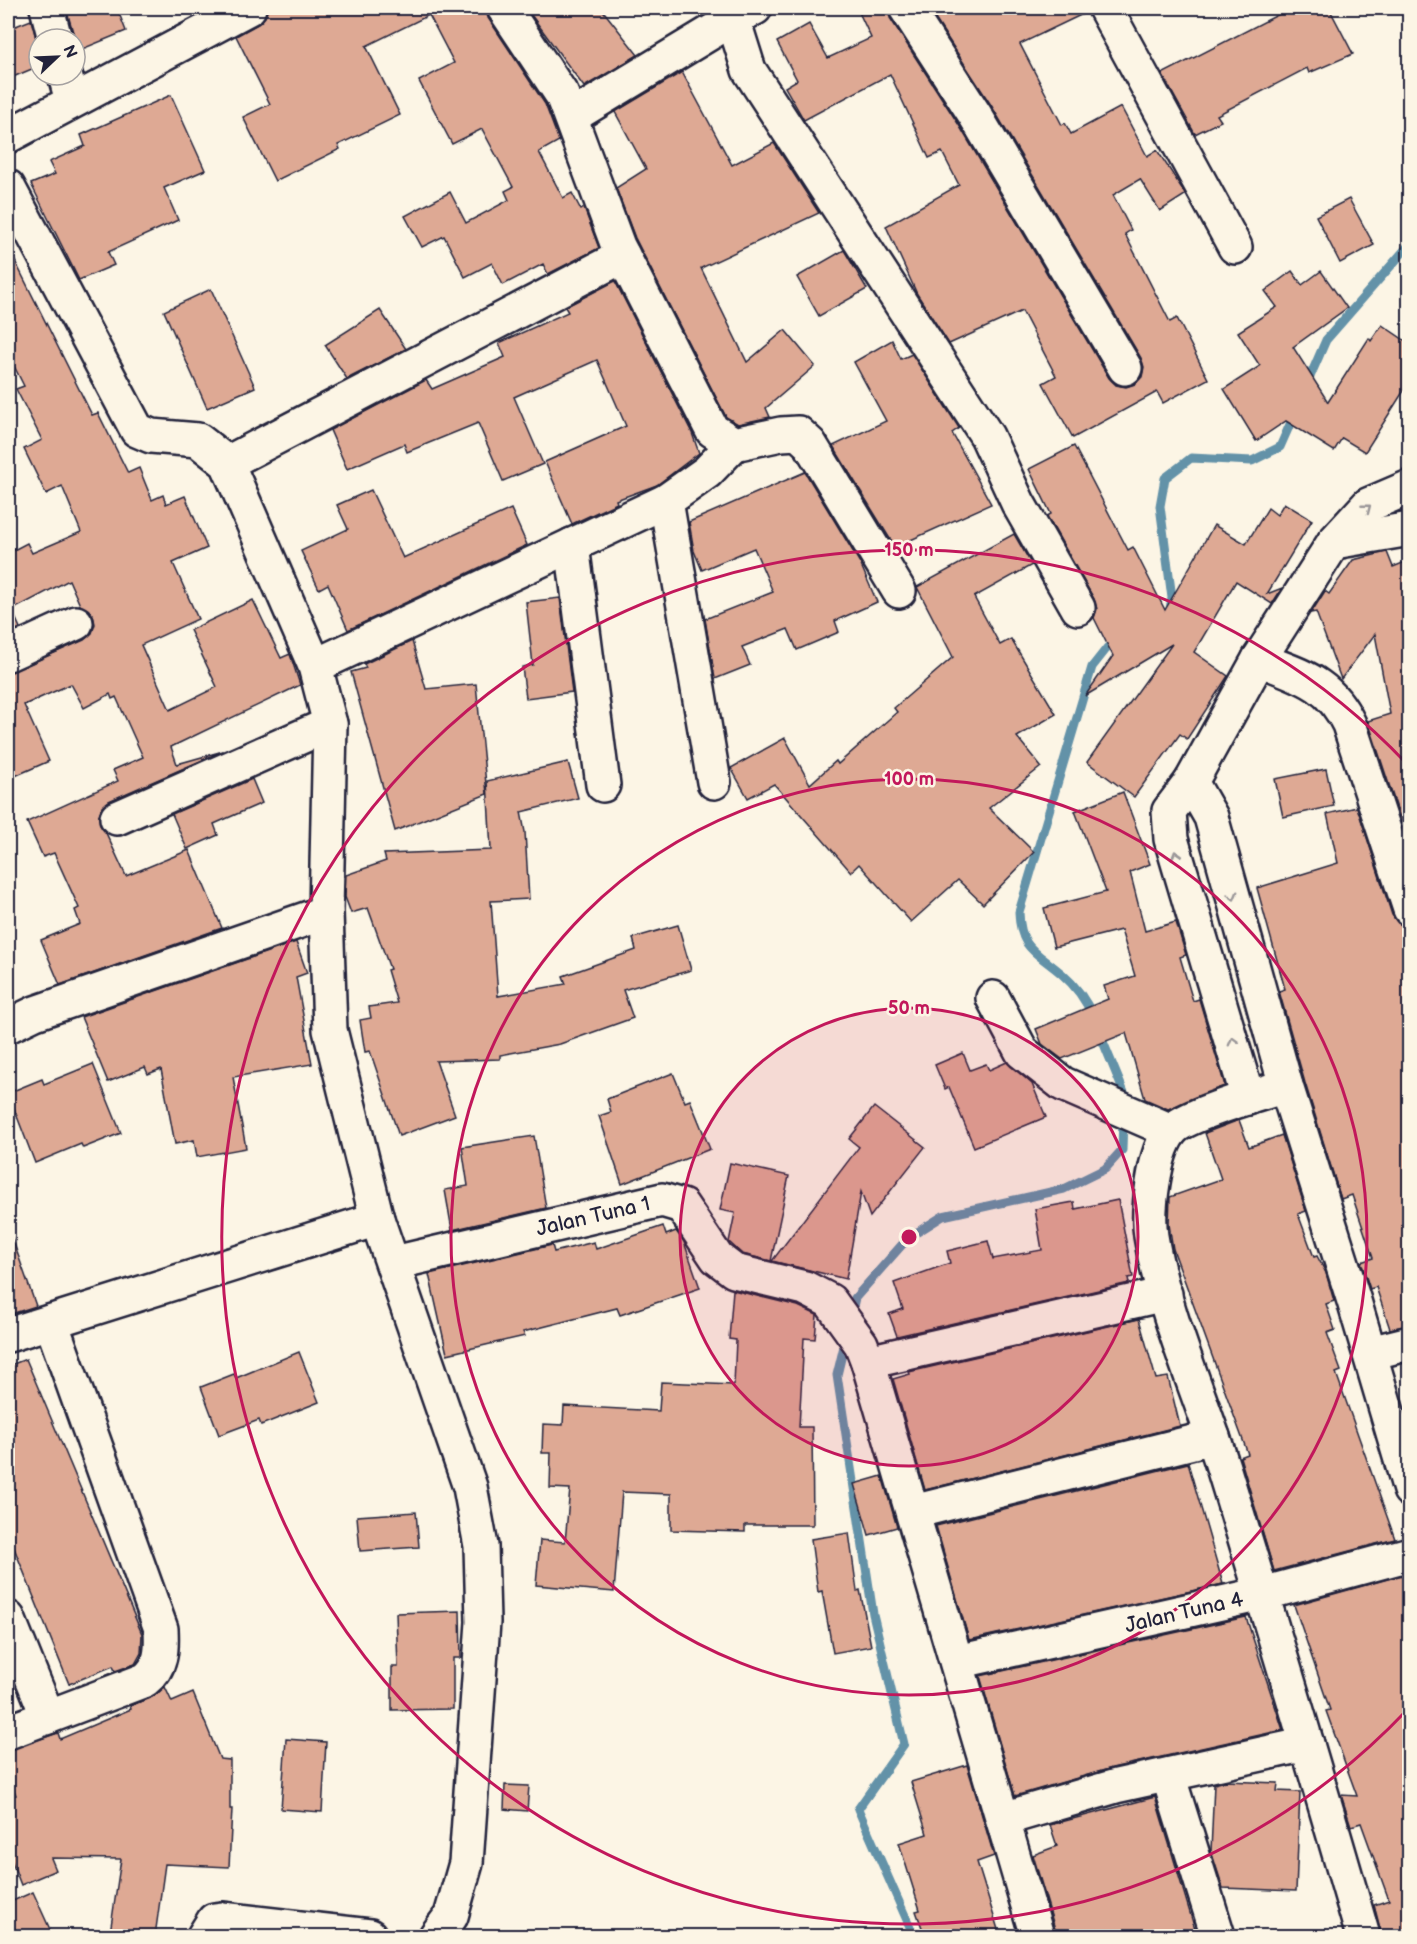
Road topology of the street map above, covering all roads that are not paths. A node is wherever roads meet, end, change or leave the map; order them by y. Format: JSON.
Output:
{"nodes":[{"id":1,"x":47,"y":8,"type":"edge"},
{"id":2,"x":249,"y":8,"type":"edge"},
{"id":3,"x":504,"y":8,"type":"edge"},
{"id":4,"x":906,"y":8,"type":"edge"},
{"id":5,"x":1105,"y":8,"type":"edge"},
{"id":6,"x":744,"y":13,"type":"edge"},
{"id":7,"x":52,"y":27,"type":"edge"},
{"id":8,"x":68,"y":88,"type":"edge"},
{"id":9,"x":571,"y":117,"type":"junction"},
{"id":10,"x":8,"y":136,"type":"edge"},
{"id":11,"x":8,"y":187,"type":"edge"},
{"id":12,"x":1234,"y":247,"type":"dead end"},
{"id":13,"x":623,"y":256,"type":"junction"},
{"id":14,"x":1125,"y":368,"type":"dead end"},
{"id":15,"x":734,"y":444,"type":"junction"},
{"id":16,"x":227,"y":463,"type":"junction"},
{"id":17,"x":1410,"y":487,"type":"edge"},
{"id":18,"x":666,"y":501,"type":"junction"},
{"id":19,"x":1410,"y":529,"type":"edge"},
{"id":20,"x":1334,"y":542,"type":"junction"},
{"id":21,"x":572,"y":545,"type":"junction"},
{"id":22,"x":899,"y":591,"type":"dead end"},
{"id":23,"x":1078,"y":608,"type":"dead end"},
{"id":24,"x":76,"y":623,"type":"dead end"},
{"id":25,"x":8,"y":654,"type":"edge"},
{"id":26,"x":1259,"y":659,"type":"junction"},
{"id":27,"x":315,"y":666,"type":"junction"},
{"id":28,"x":330,"y":724,"type":"junction"},
{"id":29,"x":714,"y":782,"type":"dead end"},
{"id":30,"x":1191,"y":782,"type":"junction"},
{"id":31,"x":603,"y":785,"type":"dead end"},
{"id":32,"x":117,"y":818,"type":"dead end"},
{"id":33,"x":1410,"y":909,"type":"edge"},
{"id":34,"x":326,"y":912,"type":"junction"},
{"id":35,"x":993,"y":998,"type":"dead end"},
{"id":36,"x":8,"y":1026,"type":"edge"},
{"id":37,"x":1286,"y":1086,"type":"junction"},
{"id":38,"x":1248,"y":1098,"type":"junction"},
{"id":39,"x":1160,"y":1126,"type":"junction"},
{"id":40,"x":378,"y":1219,"type":"junction"},
{"id":41,"x":394,"y":1263,"type":"junction"},
{"id":42,"x":1165,"y":1294,"type":"junction"},
{"id":43,"x":51,"y":1322,"type":"junction"},
{"id":44,"x":8,"y":1335,"type":"edge"},
{"id":45,"x":1410,"y":1343,"type":"edge"},
{"id":46,"x":865,"y":1353,"type":"junction"},
{"id":47,"x":1370,"y":1353,"type":"junction"},
{"id":48,"x":1213,"y":1437,"type":"junction"},
{"id":49,"x":1410,"y":1490,"type":"edge"},
{"id":50,"x":913,"y":1512,"type":"junction"},
{"id":51,"x":1410,"y":1554,"type":"edge"},
{"id":52,"x":1262,"y":1594,"type":"junction"},
{"id":53,"x":8,"y":1618,"type":"edge"},
{"id":54,"x":957,"y":1662,"type":"junction"},
{"id":55,"x":48,"y":1718,"type":"junction"},
{"id":56,"x":8,"y":1732,"type":"edge"},
{"id":57,"x":1307,"y":1744,"type":"junction"},
{"id":58,"x":1168,"y":1774,"type":"junction"},
{"id":59,"x":1003,"y":1819,"type":"junction"},
{"id":60,"x":204,"y":1936,"type":"edge"},
{"id":61,"x":370,"y":1936,"type":"edge"},
{"id":62,"x":436,"y":1936,"type":"edge"},
{"id":63,"x":1038,"y":1936,"type":"edge"},
{"id":64,"x":1218,"y":1936,"type":"edge"},
{"id":65,"x":1363,"y":1936,"type":"edge"}],
"edges":[{"from":1,"to":7,"type":"street"},
{"from":2,"to":8,"type":"street"},
{"from":3,"to":9,"type":"street"},
{"from":4,"to":14,"type":"street"},
{"from":5,"to":12,"type":"street"},
{"from":6,"to":9,"type":"street"},
{"from":6,"to":23,"type":"street"},
{"from":8,"to":10,"type":"street"},
{"from":9,"to":13,"type":"street"},
{"from":11,"to":16,"type":"street"},
{"from":13,"to":15,"type":"street"},
{"from":13,"to":16,"type":"street"},
{"from":15,"to":18,"type":"street"},
{"from":15,"to":22,"type":"street"},
{"from":16,"to":27,"type":"street"},
{"from":20,"to":17,"type":"street","one_way":true},
{"from":18,"to":21,"type":"street"},
{"from":18,"to":29,"type":"street"},
{"from":19,"to":20,"type":"street"},
{"from":20,"to":26,"type":"street"},
{"from":21,"to":27,"type":"street"},
{"from":21,"to":31,"type":"street"},
{"from":24,"to":25,"type":"street"},
{"from":26,"to":30,"type":"street"},
{"from":26,"to":33,"type":"street"},
{"from":27,"to":28,"type":"street"},
{"from":28,"to":32,"type":"street"},
{"from":28,"to":34,"type":"street"},
{"from":30,"to":37,"type":"street","one_way":true},
{"from":38,"to":30,"type":"street","one_way":true},
{"from":34,"to":36,"type":"street"},
{"from":34,"to":40,"type":"street"},
{"from":35,"to":39,"type":"street"},
{"from":37,"to":38,"type":"street"},
{"from":37,"to":47,"type":"street"},
{"from":38,"to":39,"type":"street"},
{"from":39,"to":42,"type":"street"},
{"from":40,"to":41,"type":"street"},
{"from":40,"to":43,"type":"street"},
{"from":41,"to":46,"type":"street","name":"Jalan Tuna 1"},
{"from":41,"to":62,"type":"street"},
{"from":42,"to":46,"type":"street"},
{"from":42,"to":48,"type":"street"},
{"from":43,"to":44,"type":"street"},
{"from":43,"to":55,"type":"street"},
{"from":45,"to":47,"type":"street"},
{"from":46,"to":50,"type":"street"},
{"from":47,"to":49,"type":"street"},
{"from":48,"to":50,"type":"street"},
{"from":48,"to":52,"type":"street"},
{"from":50,"to":54,"type":"street"},
{"from":51,"to":52,"type":"street","name":"Jalan Tuna 4"},
{"from":52,"to":54,"type":"street","name":"Jalan Tuna 4"},
{"from":52,"to":57,"type":"street"},
{"from":53,"to":55,"type":"street"},
{"from":54,"to":59,"type":"street"},
{"from":55,"to":56,"type":"street"},
{"from":57,"to":58,"type":"street"},
{"from":57,"to":65,"type":"street"},
{"from":58,"to":59,"type":"street"},
{"from":58,"to":64,"type":"street"},
{"from":59,"to":63,"type":"street"},
{"from":60,"to":61,"type":"street"}]}
